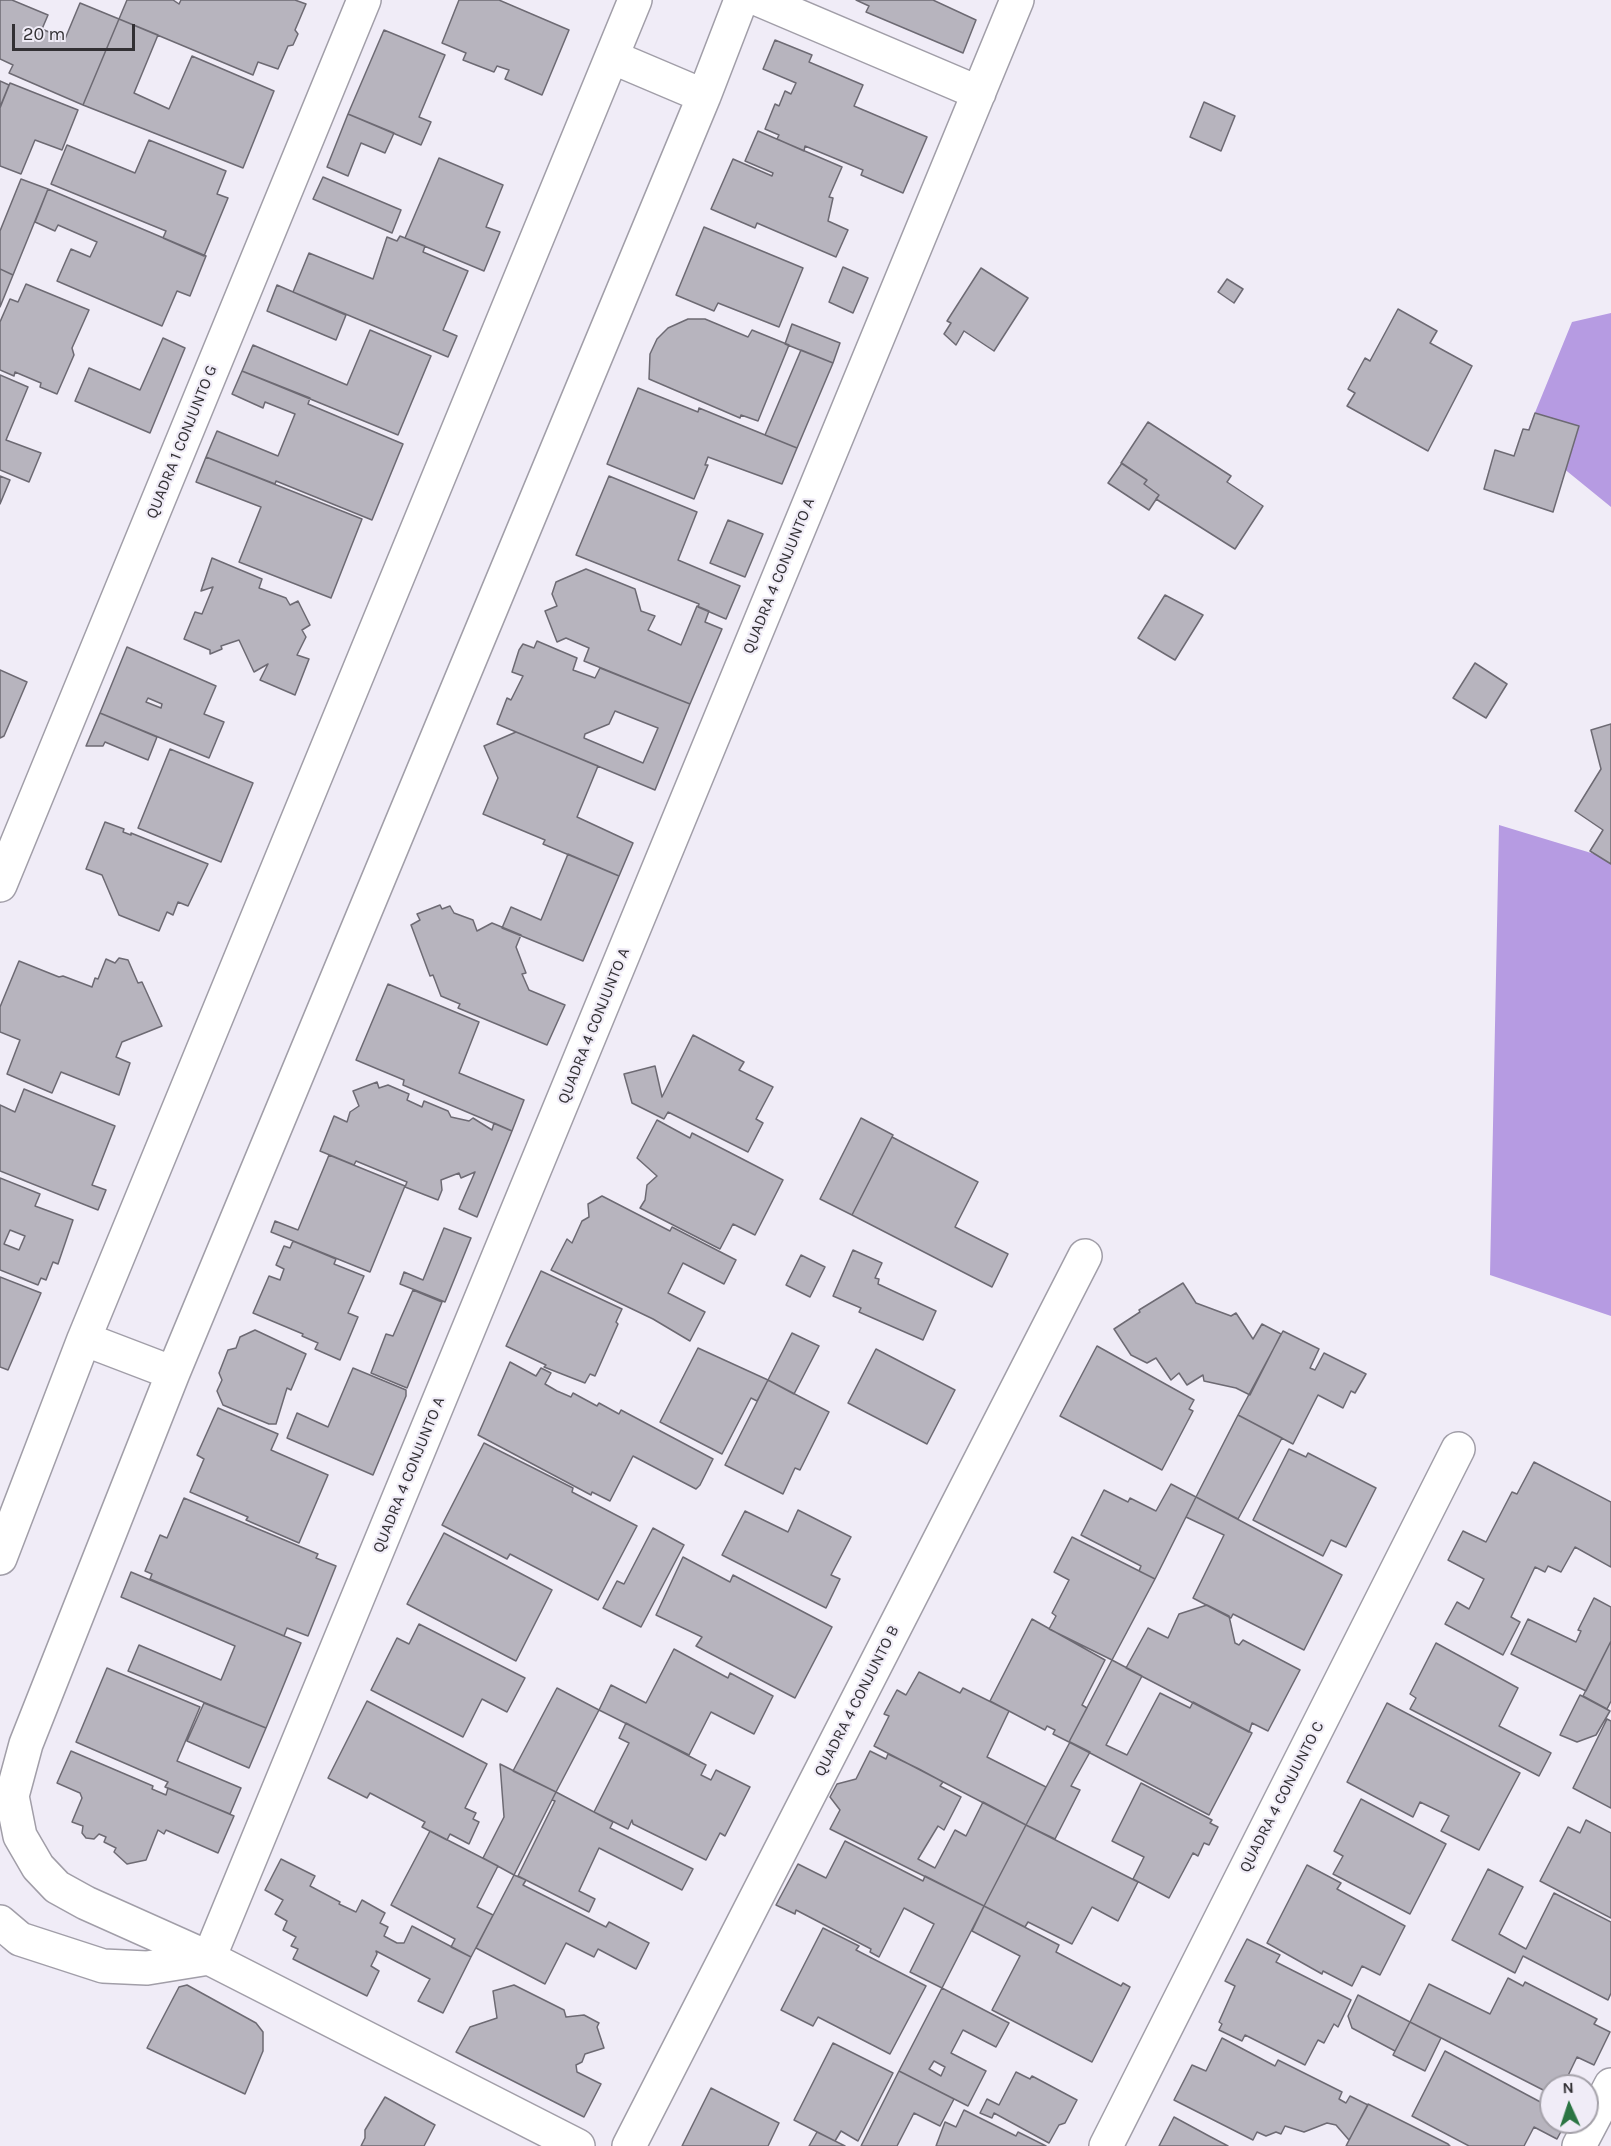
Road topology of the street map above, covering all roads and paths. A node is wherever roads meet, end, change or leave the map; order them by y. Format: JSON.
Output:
{"nodes":[{"id":1,"x":364,"y":0,"type":"edge"},
{"id":2,"x":635,"y":0,"type":"edge"},
{"id":3,"x":741,"y":0,"type":"edge"},
{"id":4,"x":760,"y":0,"type":"edge"},
{"id":5,"x":1017,"y":0,"type":"edge"},
{"id":6,"x":612,"y":57,"type":"junction"},
{"id":7,"x":979,"y":93,"type":"junction"},
{"id":8,"x":704,"y":96,"type":"junction"},
{"id":9,"x":0,"y":885,"type":"edge"},
{"id":10,"x":1085,"y":1256,"type":"dead end"},
{"id":11,"x":84,"y":1339,"type":"junction"},
{"id":12,"x":173,"y":1372,"type":"junction"},
{"id":13,"x":1458,"y":1449,"type":"dead end"},
{"id":14,"x":0,"y":1558,"type":"edge"},
{"id":15,"x":0,"y":1922,"type":"edge"},
{"id":16,"x":209,"y":1958,"type":"junction"},
{"id":17,"x":1611,"y":2085,"type":"edge"},
{"id":18,"x":578,"y":2146,"type":"edge"},
{"id":19,"x":628,"y":2146,"type":"edge"},
{"id":20,"x":1106,"y":2146,"type":"edge"},
{"id":21,"x":1579,"y":2146,"type":"edge"}],
"edges":[{"from":1,"to":9,"type":"street","name":"QUADRA 1 CONJUNTO G"},
{"from":2,"to":6,"type":"street"},
{"from":3,"to":8,"type":"street"},
{"from":4,"to":7,"type":"street"},
{"from":5,"to":7,"type":"street","name":"QUADRA 4 CONJUNTO A"},
{"from":6,"to":8,"type":"street"},
{"from":6,"to":11,"type":"street"},
{"from":7,"to":16,"type":"street","name":"QUADRA 4 CONJUNTO A"},
{"from":8,"to":12,"type":"street"},
{"from":10,"to":19,"type":"street","name":"QUADRA 4 CONJUNTO B"},
{"from":11,"to":12,"type":"street"},
{"from":11,"to":14,"type":"street"},
{"from":12,"to":16,"type":"street"},
{"from":13,"to":20,"type":"street","name":"QUADRA 4 CONJUNTO C"},
{"from":15,"to":16,"type":"street"},
{"from":16,"to":18,"type":"street"},
{"from":17,"to":21,"type":"street"}]}
